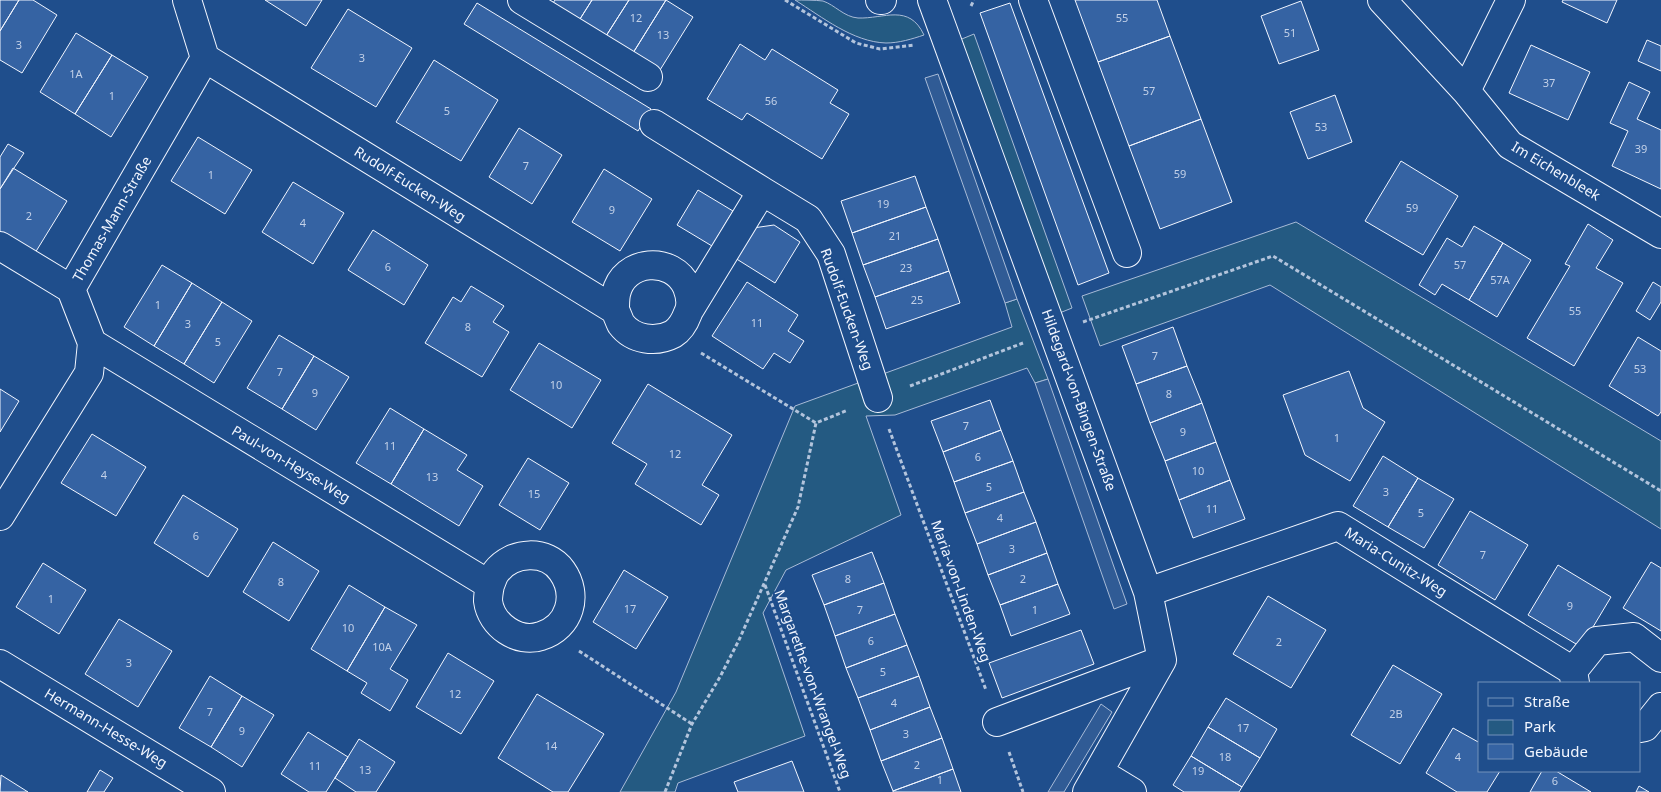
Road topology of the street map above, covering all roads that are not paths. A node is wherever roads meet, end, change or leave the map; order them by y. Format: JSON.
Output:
{"nodes":[{"id":1,"x":187,"y":0,"type":"edge"},
{"id":2,"x":522,"y":0,"type":"edge"},
{"id":3,"x":932,"y":0,"type":"edge"},
{"id":4,"x":1034,"y":0,"type":"edge"},
{"id":5,"x":1382,"y":0,"type":"edge"},
{"id":6,"x":1510,"y":0,"type":"edge"},
{"id":7,"x":205,"y":58,"type":"junction"},
{"id":8,"x":648,"y":77,"type":"dead end"},
{"id":9,"x":1466,"y":91,"type":"junction"},
{"id":10,"x":654,"y":124,"type":"dead end"},
{"id":11,"x":762,"y":190,"type":"junction"},
{"id":12,"x":1661,"y":234,"type":"edge"},
{"id":13,"x":0,"y":246,"type":"edge"},
{"id":14,"x":1127,"y":253,"type":"dead end"},
{"id":15,"x":71,"y":289,"type":"junction"},
{"id":16,"x":690,"y":309,"type":"junction"},
{"id":17,"x":616,"y":310,"type":"junction"},
{"id":18,"x":92,"y":343,"type":"junction"},
{"id":19,"x":878,"y":398,"type":"road end"},
{"id":20,"x":0,"y":516,"type":"edge"},
{"id":21,"x":490,"y":586,"type":"junction"},
{"id":22,"x":1148,"y":592,"type":"junction"},
{"id":23,"x":1661,"y":658,"type":"edge"},
{"id":24,"x":1162,"y":660,"type":"junction"},
{"id":25,"x":0,"y":664,"type":"edge"},
{"id":26,"x":1574,"y":677,"type":"edge"},
{"id":27,"x":1661,"y":707,"type":"edge"},
{"id":28,"x":997,"y":722,"type":"road end"},
{"id":29,"x":1641,"y":728,"type":"edge"},
{"id":30,"x":1093,"y":782,"type":"edge"},
{"id":31,"x":211,"y":792,"type":"edge"},
{"id":32,"x":1132,"y":792,"type":"edge"}],
"edges":[{"from":1,"to":7,"type":"street"},
{"from":2,"to":8,"type":"street"},
{"from":3,"to":22,"type":"street","name":"Hildegard-von-Bingen-Straße"},
{"from":4,"to":14,"type":"street"},
{"from":5,"to":9,"type":"street","name":"Im Eichenbleek"},
{"from":6,"to":9,"type":"street"},
{"from":7,"to":15,"type":"street","name":"Thomas-Mann-Straße"},
{"from":7,"to":17,"type":"street","name":"Rudolf-Eucken-Weg"},
{"from":9,"to":12,"type":"street","name":"Im Eichenbleek"},
{"from":10,"to":11,"type":"street","name":"Rudolf-Eucken-Weg"},
{"from":11,"to":16,"type":"street"},
{"from":11,"to":19,"type":"street","name":"Rudolf-Eucken-Weg"},
{"from":13,"to":15,"type":"street"},
{"from":15,"to":18,"type":"street","name":"Thomas-Mann-Straße"},
{"from":16,"to":17,"type":"street","name":"Rudolf-Eucken-Weg"},
{"from":16,"to":17,"type":"street"},
{"from":18,"to":20,"type":"street","name":"Thomas-Mann-Straße"},
{"from":18,"to":21,"type":"street","name":"Paul-von-Heyse-Weg"},
{"from":21,"to":21,"type":"street"},
{"from":22,"to":24,"type":"street","name":"Hildegard-von-Bingen-Straße"},
{"from":22,"to":26,"type":"street","name":"Maria-Cunitz-Weg"},
{"from":23,"to":26,"type":"street","name":"Maria-Cunitz-Weg"},
{"from":24,"to":28,"type":"street"},
{"from":24,"to":30,"type":"street"},
{"from":25,"to":31,"type":"street","name":"Hermann-Hesse-Weg"},
{"from":27,"to":29,"type":"street"},
{"from":30,"to":32,"type":"street"}]}
